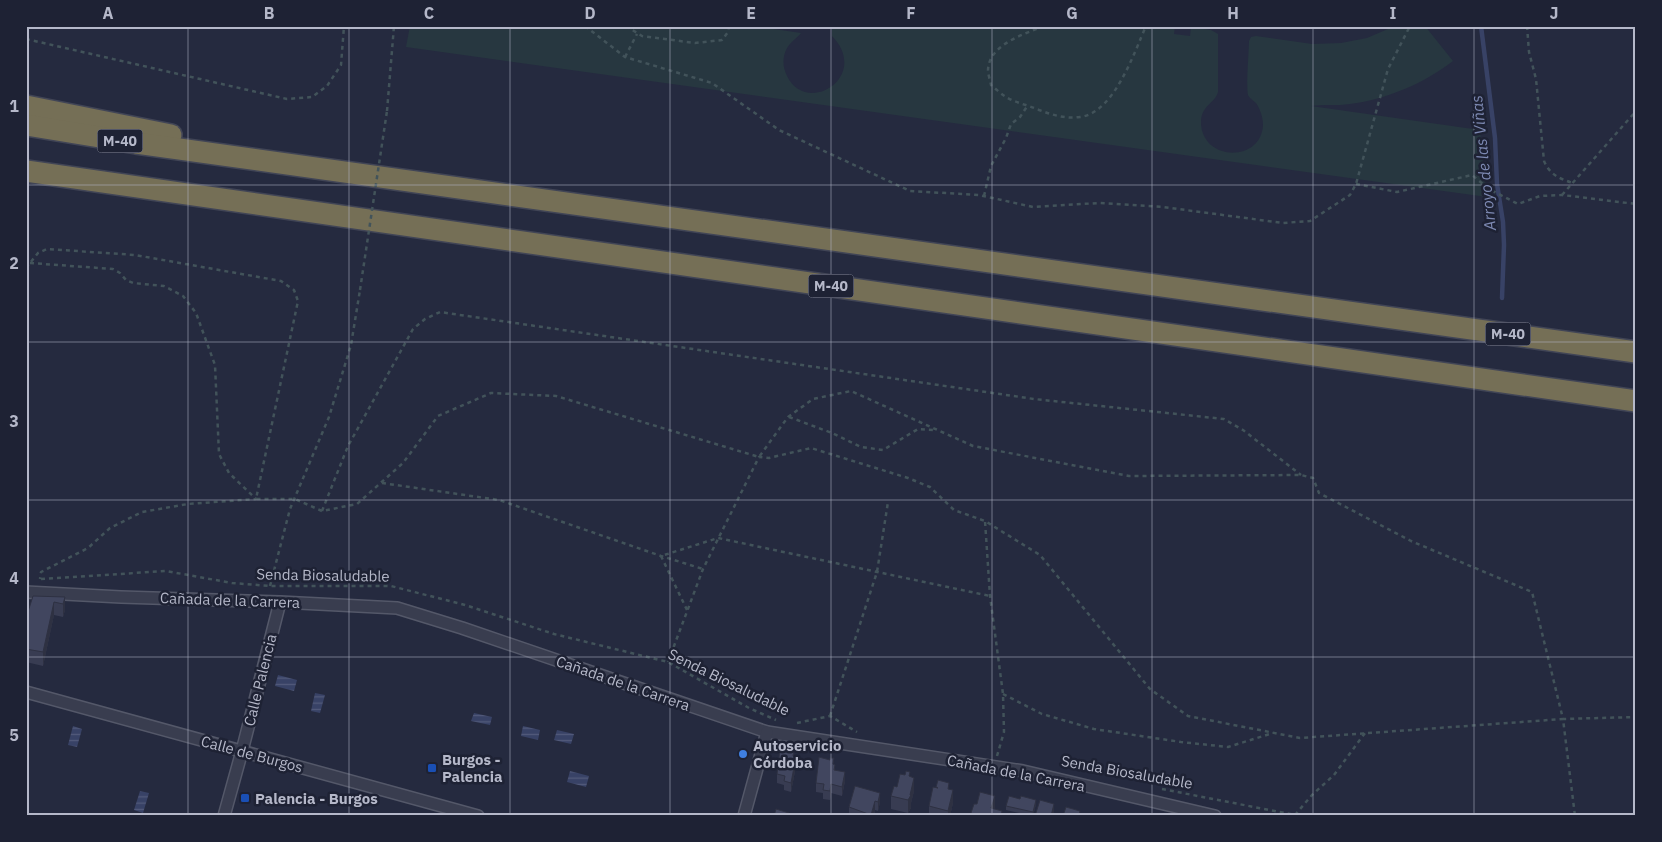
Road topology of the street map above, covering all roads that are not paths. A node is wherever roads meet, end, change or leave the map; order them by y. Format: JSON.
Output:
{"nodes":[{"id":1,"x":26,"y":106,"type":"edge"},
{"id":2,"x":26,"y":124,"type":"edge"},
{"id":3,"x":214,"y":153,"type":"junction"},
{"id":4,"x":26,"y":171,"type":"edge"},
{"id":5,"x":1636,"y":352,"type":"edge"},
{"id":6,"x":1636,"y":400,"type":"edge"},
{"id":7,"x":26,"y":592,"type":"edge"},
{"id":8,"x":280,"y":602,"type":"junction"},
{"id":9,"x":26,"y":692,"type":"edge"},
{"id":10,"x":767,"y":732,"type":"junction"},
{"id":11,"x":242,"y":751,"type":"junction"},
{"id":12,"x":1183,"y":812,"type":"edge"},
{"id":13,"x":224,"y":816,"type":"edge"},
{"id":14,"x":478,"y":816,"type":"edge"},
{"id":15,"x":744,"y":816,"type":"edge"},
{"id":16,"x":1216,"y":816,"type":"edge"}],
"edges":[{"from":1,"to":3,"type":"highway"},
{"from":2,"to":3,"type":"highway","number":"M-40"},
{"from":3,"to":5,"type":"highway","number":"M-40"},
{"from":4,"to":6,"type":"highway","number":"M-40"},
{"from":7,"to":8,"type":"street","name":"Cañada de la Carrera"},
{"from":8,"to":10,"type":"street","name":"Cañada de la Carrera"},
{"from":8,"to":11,"type":"street","name":"Calle Palencia"},
{"from":9,"to":11,"type":"street","name":"Calle de Burgos"},
{"from":10,"to":12,"type":"street","name":"Cañada de la Carrera"},
{"from":10,"to":15,"type":"street"},
{"from":11,"to":13,"type":"street","name":"Calle Palencia"},
{"from":11,"to":14,"type":"street","name":"Calle de Burgos"},
{"from":12,"to":16,"type":"street","name":"Cañada de la Carrera"}]}
